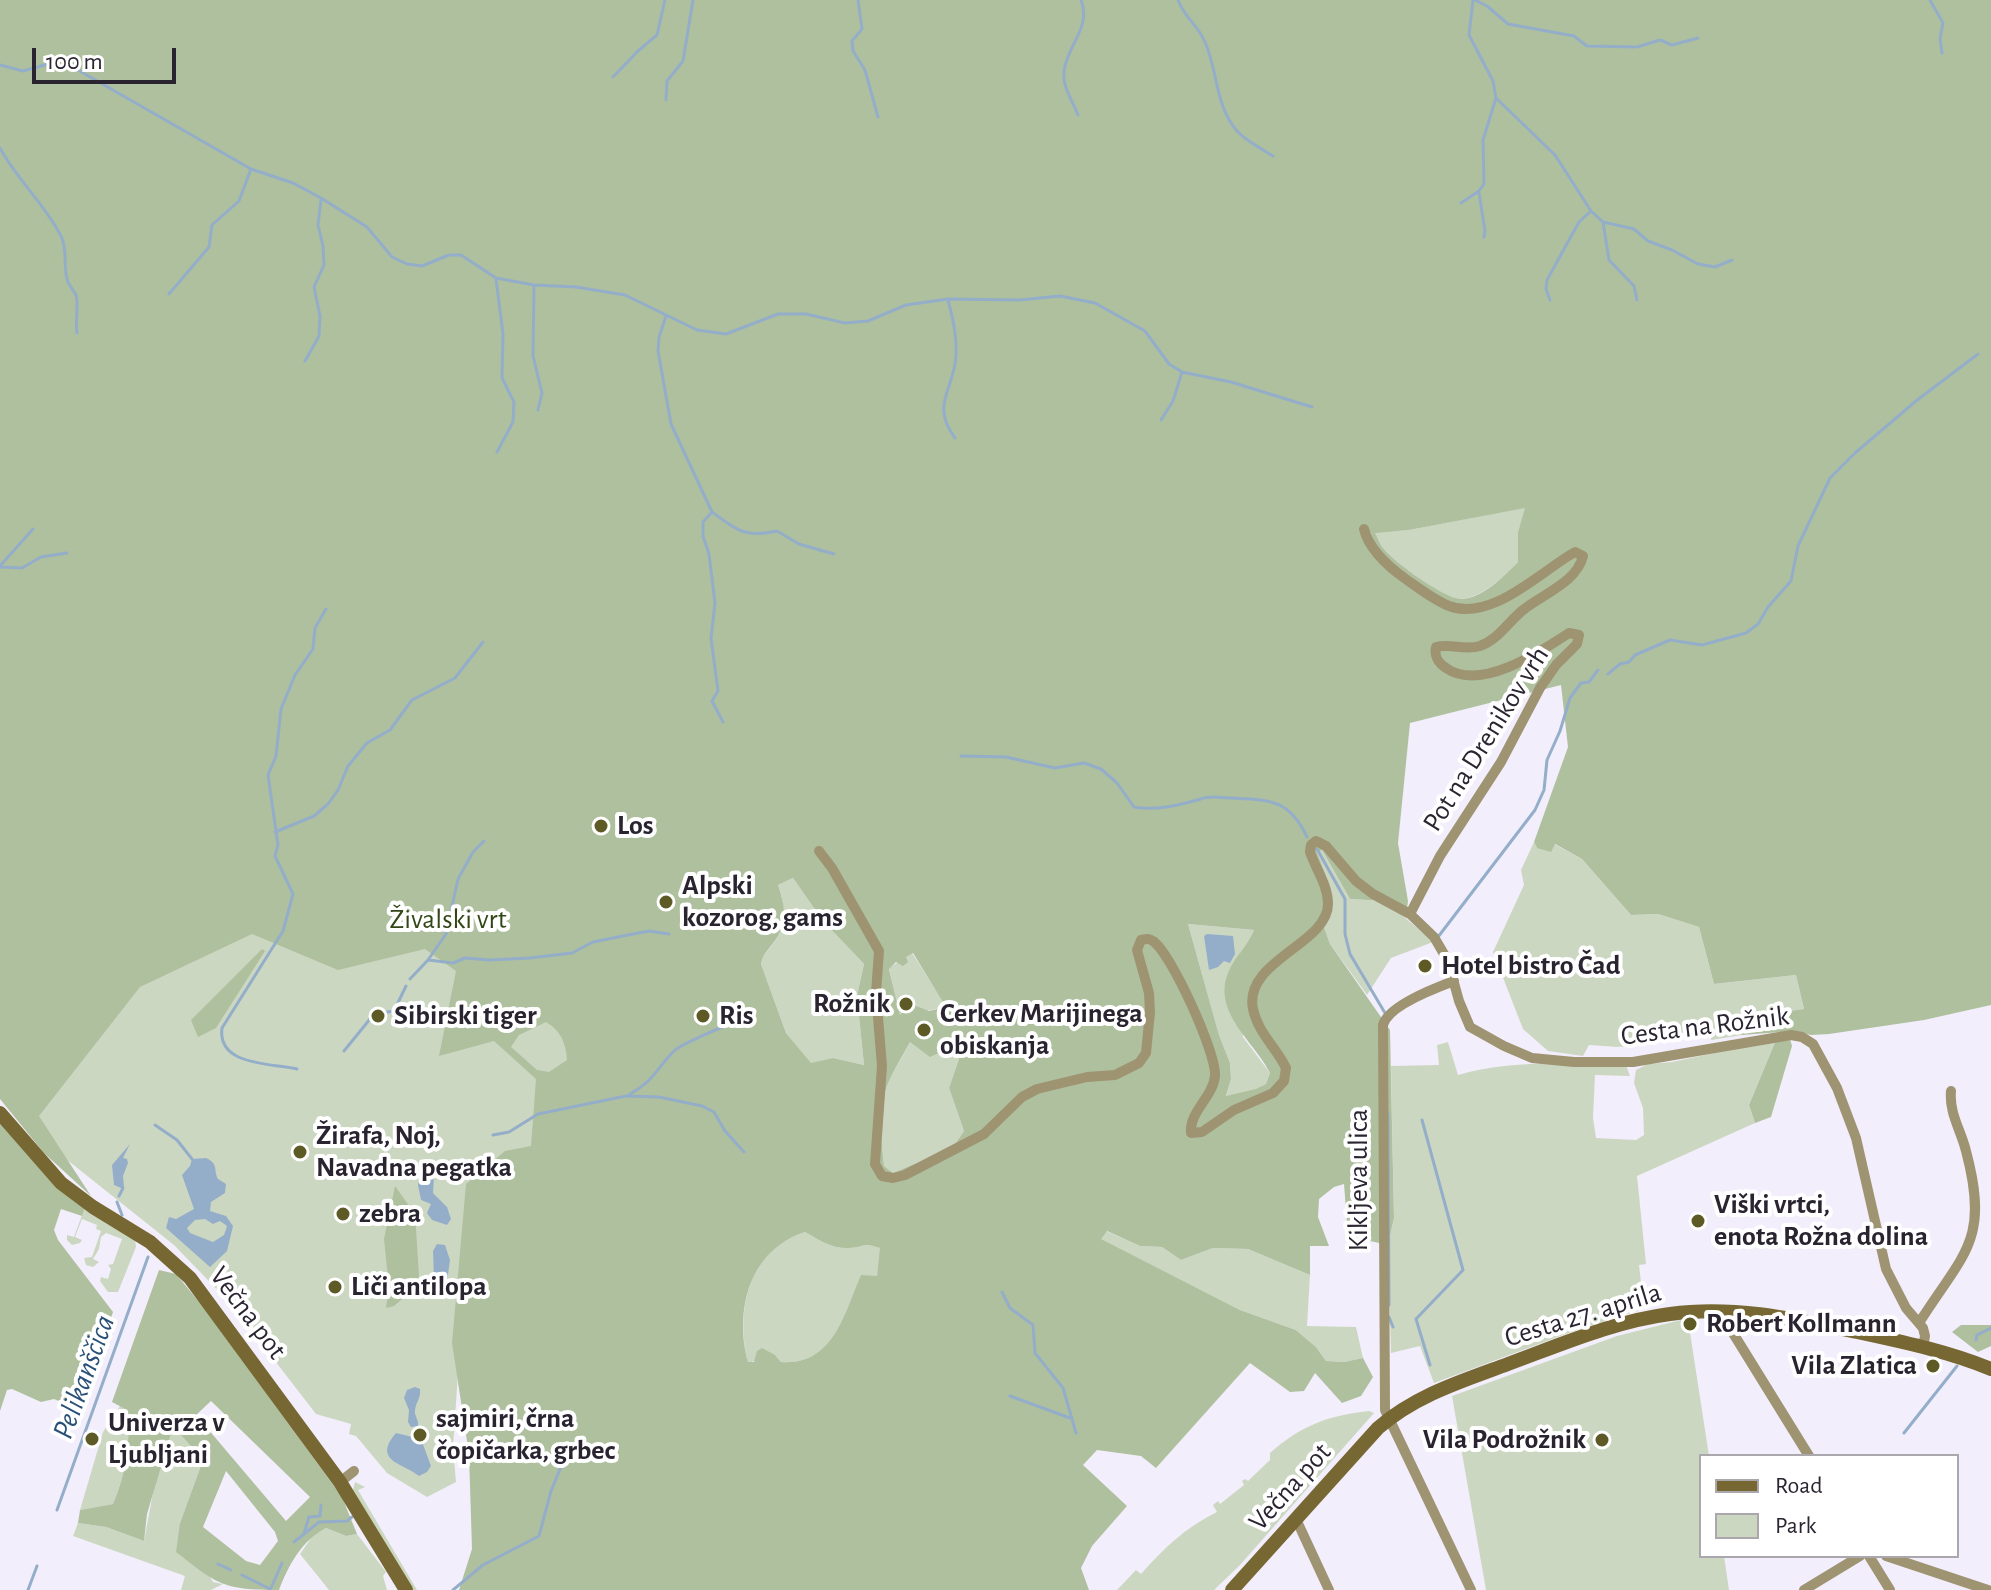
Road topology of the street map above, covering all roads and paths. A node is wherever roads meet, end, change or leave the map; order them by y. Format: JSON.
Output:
{"nodes":[{"id":1,"x":1364,"y":529,"type":"dead end"},
{"id":2,"x":819,"y":851,"type":"dead end"},
{"id":3,"x":1410,"y":914,"type":"junction"},
{"id":4,"x":1454,"y":981,"type":"junction"},
{"id":5,"x":1951,"y":1091,"type":"dead end"},
{"id":6,"x":0,"y":1113,"type":"edge"},
{"id":7,"x":1725,"y":1311,"type":"junction"},
{"id":8,"x":1919,"y":1323,"type":"junction"},
{"id":9,"x":1923,"y":1347,"type":"junction"},
{"id":10,"x":1991,"y":1369,"type":"edge"},
{"id":11,"x":1387,"y":1420,"type":"junction"},
{"id":12,"x":1808,"y":1454,"type":"edge"},
{"id":13,"x":354,"y":1471,"type":"dead end"},
{"id":14,"x":340,"y":1482,"type":"junction"},
{"id":15,"x":1296,"y":1519,"type":"junction"},
{"id":16,"x":1857,"y":1558,"type":"edge"},
{"id":17,"x":1870,"y":1558,"type":"edge"},
{"id":18,"x":1892,"y":1558,"type":"edge"},
{"id":19,"x":406,"y":1590,"type":"edge"},
{"id":20,"x":1232,"y":1590,"type":"edge"},
{"id":21,"x":1329,"y":1590,"type":"edge"},
{"id":22,"x":1471,"y":1590,"type":"edge"},
{"id":23,"x":1804,"y":1590,"type":"edge"},
{"id":24,"x":1890,"y":1590,"type":"edge"},
{"id":25,"x":1988,"y":1590,"type":"edge"}],
"edges":[{"from":1,"to":3,"type":"street","name":"Pot na Drenikov vrh"},
{"from":2,"to":3,"type":"street","name":"Cesta na Rožnik"},
{"from":3,"to":4,"type":"street","name":"Cesta na Rožnik"},
{"from":4,"to":8,"type":"street","name":"Cesta na Rožnik"},
{"from":4,"to":11,"type":"street","name":"Kikljeva ulica"},
{"from":5,"to":8,"type":"street"},
{"from":6,"to":14,"type":"main road","name":"Večna pot"},
{"from":7,"to":9,"type":"main road","name":"Cesta 27. aprila"},
{"from":7,"to":11,"type":"main road","name":"Cesta 27. aprila"},
{"from":7,"to":12,"type":"street"},
{"from":8,"to":9,"type":"street","name":"Cesta na Rožnik"},
{"from":9,"to":10,"type":"main road","name":"Cesta 27. aprila"},
{"from":11,"to":15,"type":"main road","name":"Večna pot"},
{"from":11,"to":22,"type":"street"},
{"from":13,"to":14,"type":"street"},
{"from":14,"to":19,"type":"main road","name":"Večna pot"},
{"from":15,"to":20,"type":"main road","name":"Večna pot"},
{"from":15,"to":21,"type":"street"},
{"from":16,"to":23,"type":"street"},
{"from":17,"to":24,"type":"street"},
{"from":18,"to":25,"type":"street"}]}
